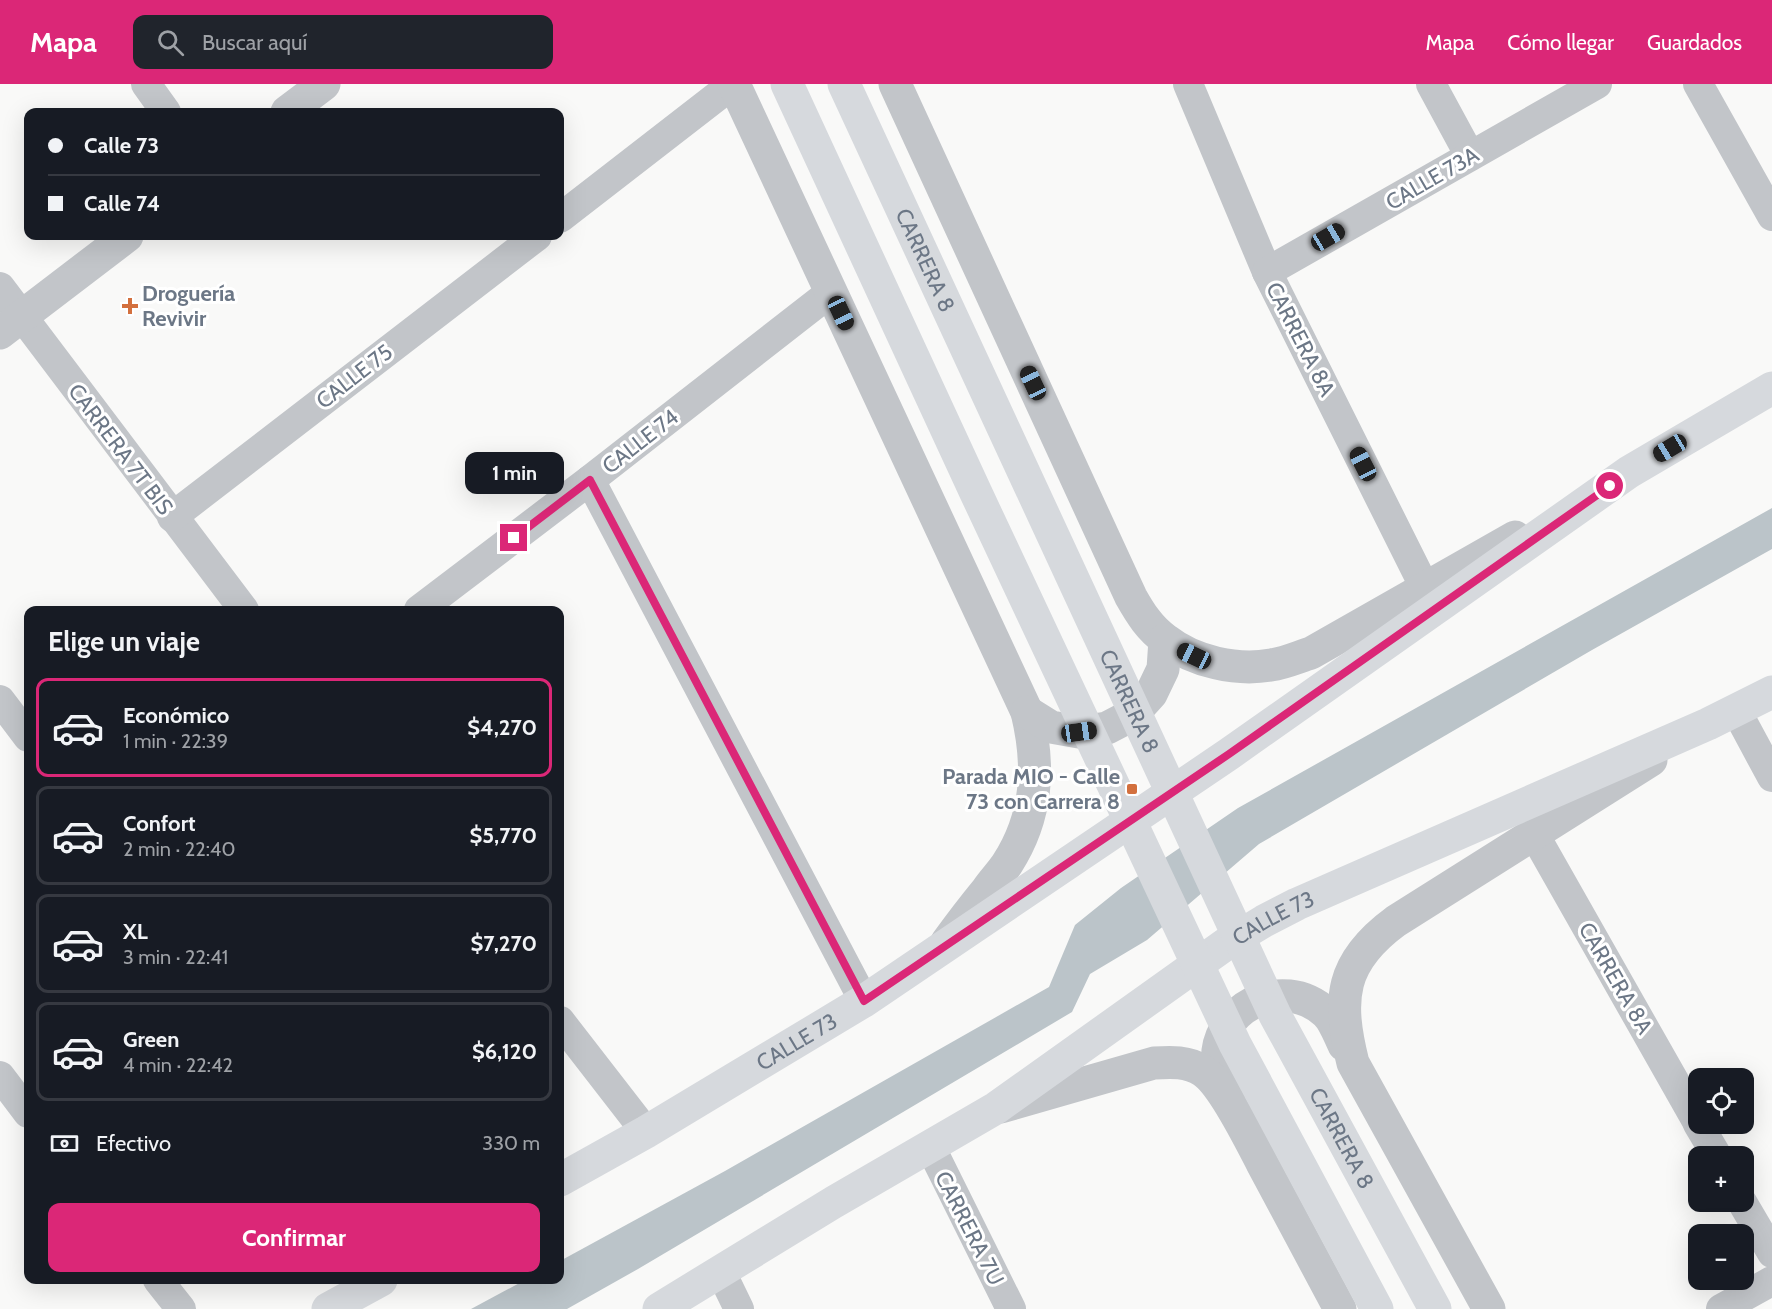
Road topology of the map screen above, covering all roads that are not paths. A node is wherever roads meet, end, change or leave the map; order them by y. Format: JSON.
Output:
{"nodes":[{"id":1,"x":147,"y":84,"type":"edge"},
{"id":2,"x":324,"y":84,"type":"edge"},
{"id":3,"x":734,"y":84,"type":"edge"},
{"id":4,"x":895,"y":84,"type":"edge"},
{"id":5,"x":1188,"y":84,"type":"edge"},
{"id":6,"x":1431,"y":84,"type":"edge"},
{"id":7,"x":1597,"y":84,"type":"edge"},
{"id":8,"x":1698,"y":84,"type":"edge"},
{"id":9,"x":789,"y":89,"type":"edge"},
{"id":10,"x":849,"y":94,"type":"edge"},
{"id":11,"x":163,"y":108,"type":"edge"},
{"id":12,"x":292,"y":108,"type":"edge"},
{"id":13,"x":1470,"y":156,"type":"junction"},
{"id":14,"x":564,"y":215,"type":"edge"},
{"id":15,"x":1772,"y":216,"type":"edge"},
{"id":16,"x":122,"y":240,"type":"edge"},
{"id":17,"x":532,"y":240,"type":"edge"},
{"id":18,"x":1267,"y":273,"type":"junction"},
{"id":19,"x":0,"y":287,"type":"edge"},
{"id":20,"x":831,"y":292,"type":"junction"},
{"id":21,"x":11,"y":325,"type":"edge"},
{"id":22,"x":1772,"y":388,"type":"edge"},
{"id":23,"x":1629,"y":472,"type":"junction"},
{"id":24,"x":590,"y":480,"type":"junction"},
{"id":25,"x":172,"y":517,"type":"junction"},
{"id":26,"x":1425,"y":588,"type":"junction"},
{"id":27,"x":241,"y":606,"type":"edge"},
{"id":28,"x":424,"y":606,"type":"edge"},
{"id":29,"x":1165,"y":640,"type":"junction"},
{"id":30,"x":1772,"y":692,"type":"edge"},
{"id":31,"x":0,"y":700,"type":"edge"},
{"id":32,"x":1027,"y":712,"type":"junction"},
{"id":33,"x":1722,"y":717,"type":"junction"},
{"id":34,"x":24,"y":732,"type":"edge"},
{"id":35,"x":1772,"y":777,"type":"edge"},
{"id":36,"x":1534,"y":834,"type":"junction"},
{"id":37,"x":943,"y":947,"type":"junction"},
{"id":38,"x":864,"y":1001,"type":"junction"},
{"id":39,"x":564,"y":1026,"type":"edge"},
{"id":40,"x":1353,"y":1063,"type":"junction"},
{"id":41,"x":0,"y":1076,"type":"edge"},
{"id":42,"x":1688,"y":1105,"type":"edge"},
{"id":43,"x":24,"y":1108,"type":"edge"},
{"id":44,"x":996,"y":1108,"type":"junction"},
{"id":45,"x":1239,"y":1119,"type":"junction"},
{"id":46,"x":646,"y":1132,"type":"junction"},
{"id":47,"x":930,"y":1146,"type":"junction"},
{"id":48,"x":564,"y":1178,"type":"edge"},
{"id":49,"x":1749,"y":1212,"type":"edge"},
{"id":50,"x":1772,"y":1253,"type":"edge"},
{"id":51,"x":721,"y":1272,"type":"junction"},
{"id":52,"x":1772,"y":1281,"type":"edge"},
{"id":53,"x":161,"y":1284,"type":"edge"},
{"id":54,"x":374,"y":1284,"type":"edge"},
{"id":55,"x":181,"y":1309,"type":"edge"},
{"id":56,"x":328,"y":1309,"type":"edge"},
{"id":57,"x":659,"y":1309,"type":"edge"},
{"id":58,"x":739,"y":1309,"type":"edge"},
{"id":59,"x":1011,"y":1309,"type":"edge"},
{"id":60,"x":1340,"y":1309,"type":"edge"},
{"id":61,"x":1377,"y":1309,"type":"edge"},
{"id":62,"x":1435,"y":1309,"type":"edge"},
{"id":63,"x":1489,"y":1309,"type":"edge"},
{"id":64,"x":1721,"y":1309,"type":"edge"}],
"edges":[{"from":1,"to":11,"type":"street"},
{"from":2,"to":12,"type":"street"},
{"from":3,"to":14,"type":"street"},
{"from":3,"to":20,"type":"street"},
{"from":4,"to":29,"type":"street","name":"CARRERA 8"},
{"from":5,"to":18,"type":"street","name":"CARRERA 8A"},
{"from":6,"to":13,"type":"street"},
{"from":7,"to":13,"type":"street","name":"CALLE 73A"},
{"from":8,"to":15,"type":"street"},
{"from":9,"to":61,"type":"main road"},
{"from":10,"to":62,"type":"main road","name":"CARRERA 8"},
{"from":13,"to":18,"type":"street","name":"CALLE 73A"},
{"from":16,"to":21,"type":"street"},
{"from":17,"to":25,"type":"street","name":"CALLE 75"},
{"from":18,"to":26,"type":"street","name":"CARRERA 8A"},
{"from":19,"to":21,"type":"street","name":"CARRERA 7T BIS"},
{"from":20,"to":24,"type":"street","name":"CALLE 74"},
{"from":20,"to":32,"type":"street"},
{"from":21,"to":25,"type":"street","name":"CARRERA 7T BIS"},
{"from":22,"to":23,"type":"main road","name":"CALLE 73"},
{"from":23,"to":26,"type":"street","name":"CARRERA 8"},
{"from":23,"to":37,"type":"main road","name":"CALLE 73"},
{"from":24,"to":28,"type":"street","name":"CALLE 74"},
{"from":24,"to":38,"type":"street"},
{"from":25,"to":27,"type":"street","name":"CARRERA 7T BIS"},
{"from":26,"to":29,"type":"street","name":"CARRERA 8"},
{"from":29,"to":32,"type":"street"},
{"from":30,"to":33,"type":"main road","name":"CALLE 73"},
{"from":31,"to":34,"type":"street"},
{"from":32,"to":37,"type":"street"},
{"from":33,"to":35,"type":"street"},
{"from":33,"to":36,"type":"street","name":"CARRERA 8"},
{"from":33,"to":44,"type":"main road","name":"CALLE 73"},
{"from":36,"to":40,"type":"street","name":"CARRERA 8"},
{"from":36,"to":42,"type":"street","name":"CARRERA 8A"},
{"from":37,"to":38,"type":"main road","name":"CALLE 73"},
{"from":38,"to":46,"type":"main road","name":"CALLE 73"},
{"from":39,"to":46,"type":"street"},
{"from":40,"to":45,"type":"street"},
{"from":40,"to":63,"type":"street","name":"CARRERA 8"},
{"from":41,"to":43,"type":"street"},
{"from":44,"to":45,"type":"street"},
{"from":44,"to":47,"type":"main road","name":"CALLE 73"},
{"from":45,"to":60,"type":"street"},
{"from":46,"to":48,"type":"main road","name":"CALLE 73"},
{"from":47,"to":51,"type":"main road","name":"CALLE 73"},
{"from":47,"to":59,"type":"street","name":"CARRERA 7U"},
{"from":49,"to":50,"type":"street"},
{"from":51,"to":57,"type":"main road","name":"CALLE 73"},
{"from":51,"to":58,"type":"street"},
{"from":52,"to":64,"type":"street"},
{"from":53,"to":55,"type":"street"},
{"from":54,"to":56,"type":"main road"}]}
